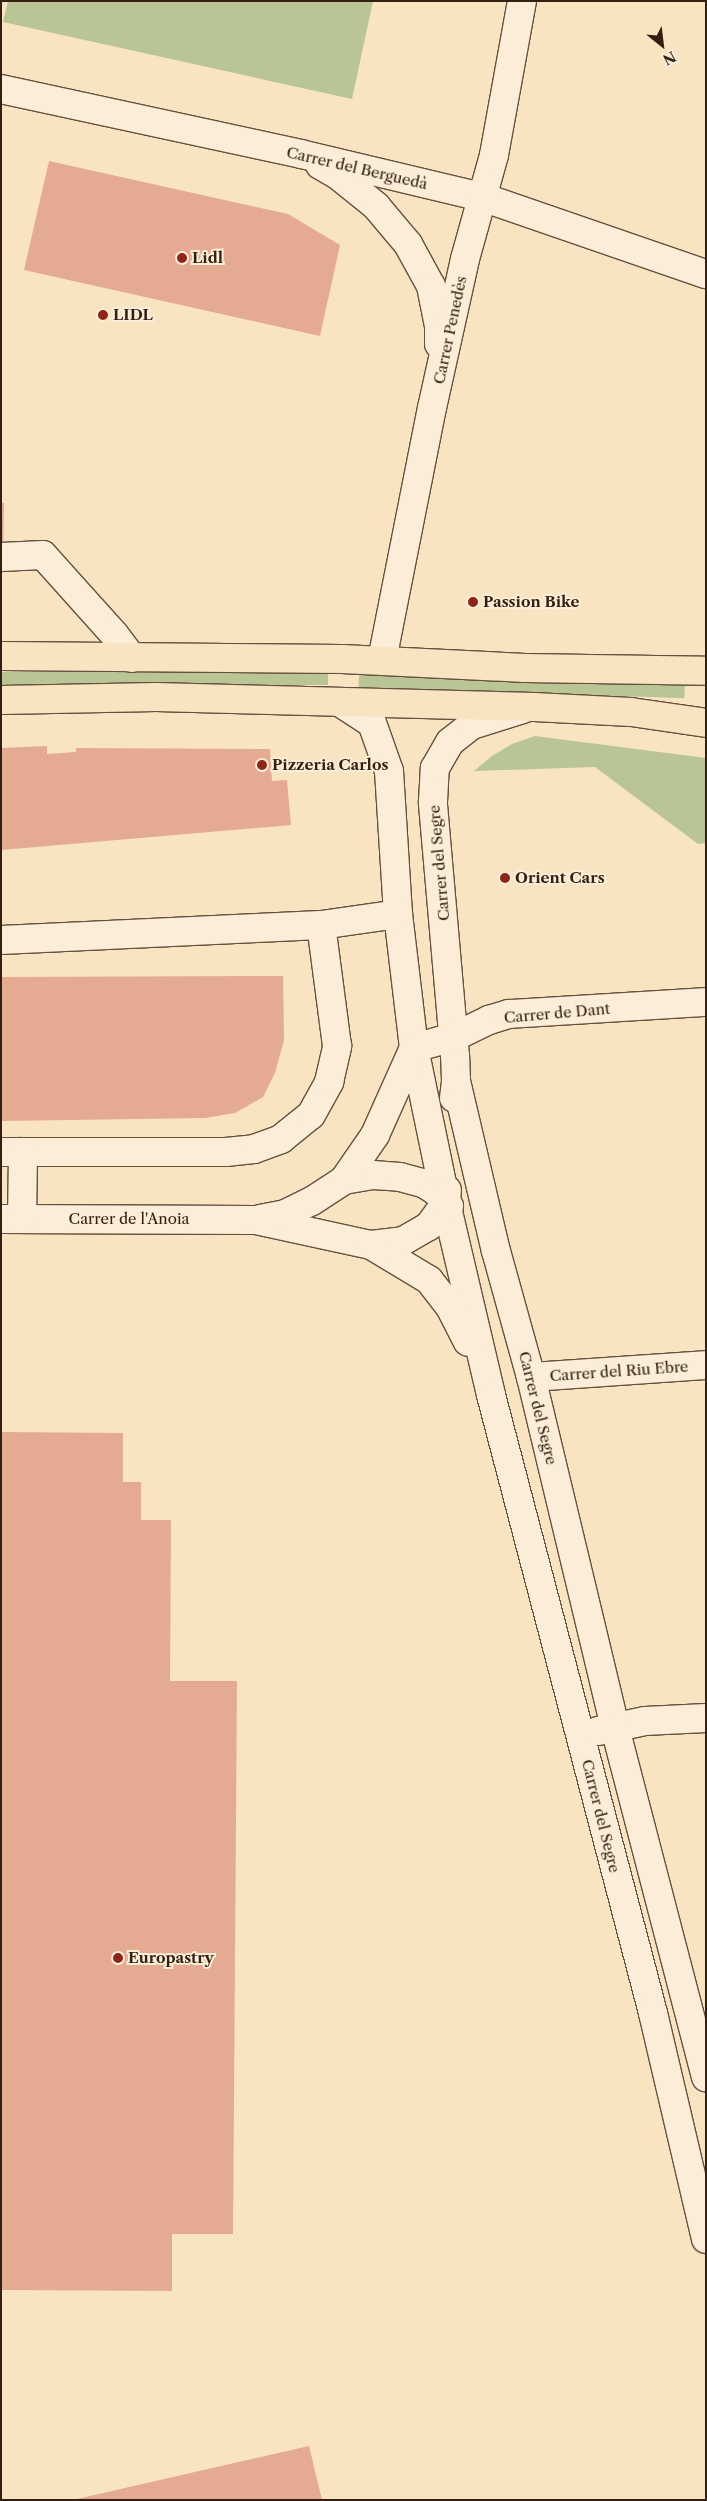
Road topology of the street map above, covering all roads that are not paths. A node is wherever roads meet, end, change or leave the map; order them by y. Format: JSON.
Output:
{"nodes":[{"id":1,"x":522,"y":1,"type":"edge"},
{"id":2,"x":1,"y":89,"type":"edge"},
{"id":3,"x":301,"y":154,"type":"junction"},
{"id":4,"x":482,"y":198,"type":"junction"},
{"id":5,"x":706,"y":274,"type":"edge"},
{"id":6,"x":438,"y":385,"type":"junction"},
{"id":7,"x":1,"y":556,"type":"edge"},
{"id":8,"x":1,"y":656,"type":"edge"},
{"id":9,"x":132,"y":658,"type":"junction"},
{"id":10,"x":382,"y":660,"type":"junction"},
{"id":11,"x":706,"y":671,"type":"edge"},
{"id":12,"x":1,"y":700,"type":"edge"},
{"id":13,"x":341,"y":703,"type":"junction"},
{"id":14,"x":534,"y":707,"type":"junction"},
{"id":15,"x":706,"y":722,"type":"edge"},
{"id":16,"x":398,"y":914,"type":"junction"},
{"id":17,"x":321,"y":925,"type":"junction"},
{"id":18,"x":1,"y":940,"type":"edge"},
{"id":19,"x":706,"y":1002,"type":"edge"},
{"id":20,"x":454,"y":1037,"type":"junction"},
{"id":21,"x":414,"y":1048,"type":"junction"},
{"id":22,"x":456,"y":1080,"type":"junction"},
{"id":23,"x":12,"y":1152,"type":"edge"},
{"id":24,"x":344,"y":1180,"type":"junction"},
{"id":25,"x":446,"y":1204,"type":"junction"},
{"id":26,"x":12,"y":1219,"type":"edge"},
{"id":27,"x":256,"y":1220,"type":"junction"},
{"id":28,"x":371,"y":1245,"type":"junction"},
{"id":29,"x":516,"y":1321,"type":"junction"},
{"id":30,"x":706,"y":1365,"type":"edge"},
{"id":31,"x":531,"y":1377,"type":"junction"},
{"id":32,"x":491,"y":1395,"type":"junction"},
{"id":33,"x":706,"y":1718,"type":"edge"},
{"id":34,"x":616,"y":1728,"type":"junction"},
{"id":35,"x":581,"y":1735,"type":"junction"},
{"id":36,"x":706,"y":2077,"type":"edge"},
{"id":37,"x":706,"y":2239,"type":"edge"}],
"edges":[{"from":1,"to":4,"type":"street","name":"Carrer Penedès"},
{"from":2,"to":3,"type":"street","name":"Carrer del Berguedà"},
{"from":3,"to":4,"type":"street","name":"Carrer del Berguedà"},
{"from":3,"to":6,"type":"street"},
{"from":4,"to":5,"type":"street","name":"Carrer del Berguedà"},
{"from":4,"to":6,"type":"street","name":"Carrer Penedès"},
{"from":6,"to":10,"type":"street","name":"Carrer Penedès"},
{"from":7,"to":9,"type":"street"},
{"from":8,"to":9,"type":"main road"},
{"from":9,"to":10,"type":"main road"},
{"from":10,"to":11,"type":"main road"},
{"from":12,"to":13,"type":"main road"},
{"from":13,"to":14,"type":"main road"},
{"from":13,"to":16,"type":"street","name":"Carrer del Segre"},
{"from":14,"to":15,"type":"main road"},
{"from":14,"to":20,"type":"street","name":"Carrer del Segre"},
{"from":16,"to":17,"type":"street"},
{"from":16,"to":21,"type":"street","name":"Carrer del Segre"},
{"from":17,"to":18,"type":"street"},
{"from":17,"to":23,"type":"street"},
{"from":19,"to":20,"type":"street","name":"Carrer de Dant"},
{"from":20,"to":21,"type":"street","name":"Carrer de Dant"},
{"from":20,"to":22,"type":"street","name":"Carrer del Segre"},
{"from":21,"to":24,"type":"street"},
{"from":21,"to":25,"type":"street","name":"Carrer del Segre"},
{"from":22,"to":25,"type":"street","name":"Carrer del Segre"},
{"from":22,"to":29,"type":"street","name":"Carrer del Segre"},
{"from":23,"to":26,"type":"street"},
{"from":24,"to":25,"type":"street","name":"Carrer del Segre"},
{"from":24,"to":27,"type":"street","name":"Carrer de l'Anoia"},
{"from":25,"to":28,"type":"street"},
{"from":25,"to":29,"type":"street","name":"Carrer del Segre"},
{"from":25,"to":32,"type":"street","name":"Carrer del Segre"},
{"from":26,"to":27,"type":"street","name":"Carrer de l'Anoia"},
{"from":27,"to":28,"type":"street","name":"Carrer de l'Anoia"},
{"from":28,"to":32,"type":"street","name":"Carrer del Segre"},
{"from":29,"to":31,"type":"street","name":"Carrer del Segre"},
{"from":30,"to":31,"type":"street","name":"Carrer del Riu Ebre"},
{"from":31,"to":34,"type":"street","name":"Carrer del Segre"},
{"from":32,"to":35,"type":"street","name":"Carrer del Segre"},
{"from":33,"to":34,"type":"street"},
{"from":34,"to":35,"type":"street"},
{"from":34,"to":36,"type":"street","name":"Carrer del Segre"},
{"from":35,"to":37,"type":"street","name":"Carrer del Segre"}]}
